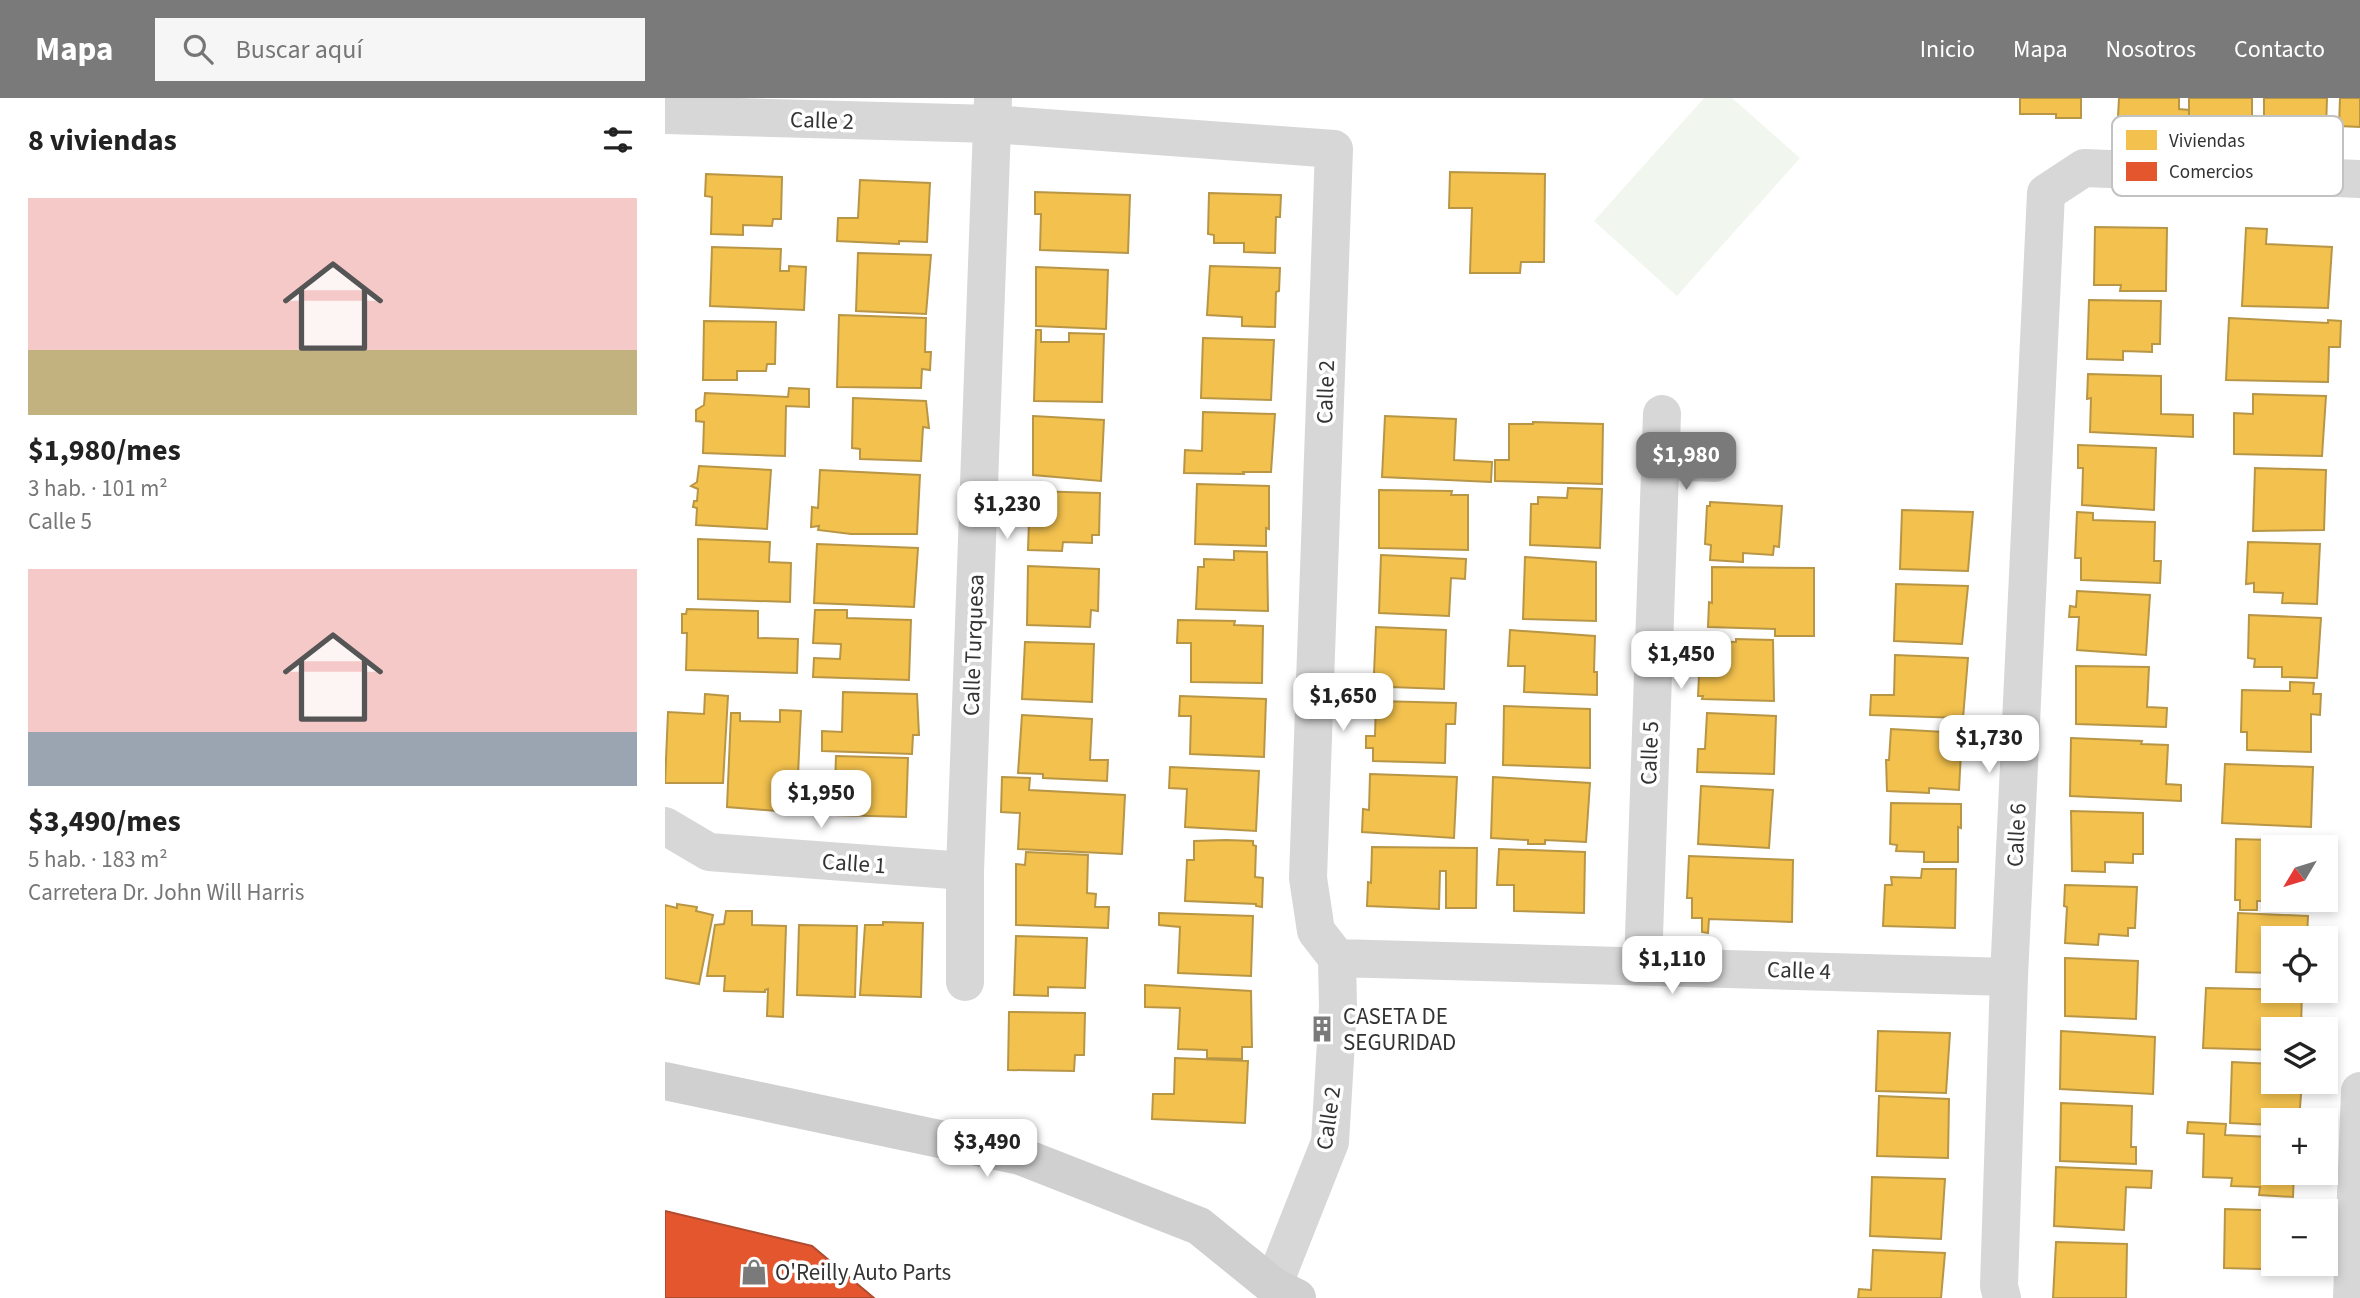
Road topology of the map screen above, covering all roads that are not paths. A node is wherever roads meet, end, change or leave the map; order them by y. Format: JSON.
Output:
{"nodes":[{"id":1,"x":993,"y":111,"type":"edge"},
{"id":2,"x":665,"y":115,"type":"edge"},
{"id":3,"x":2112,"y":169,"type":"edge"},
{"id":4,"x":1662,"y":414,"type":"dead end"},
{"id":5,"x":1659,"y":461,"type":"junction"},
{"id":6,"x":1714,"y":463,"type":"dead end"},
{"id":7,"x":665,"y":826,"type":"edge"},
{"id":8,"x":965,"y":871,"type":"junction"},
{"id":9,"x":1337,"y":958,"type":"junction"},
{"id":10,"x":1643,"y":965,"type":"junction"},
{"id":11,"x":2009,"y":977,"type":"junction"},
{"id":12,"x":965,"y":982,"type":"dead end"},
{"id":13,"x":665,"y":1081,"type":"edge"},
{"id":14,"x":2360,"y":1091,"type":"edge"},
{"id":15,"x":1285,"y":1292,"type":"edge"},
{"id":16,"x":2002,"y":1298,"type":"edge"},
{"id":17,"x":2352,"y":1298,"type":"edge"}],
"edges":[{"from":1,"to":2,"type":"street","name":"Calle 2"},
{"from":1,"to":8,"type":"street","name":"Calle Turquesa"},
{"from":1,"to":9,"type":"street","name":"Calle 2"},
{"from":3,"to":11,"type":"street","name":"Calle 6"},
{"from":4,"to":5,"type":"street","name":"Calle 5"},
{"from":5,"to":6,"type":"street"},
{"from":5,"to":10,"type":"street","name":"Calle 5"},
{"from":7,"to":8,"type":"street","name":"Calle 1"},
{"from":8,"to":12,"type":"street","name":"Calle Turquesa"},
{"from":9,"to":10,"type":"street","name":"Calle 4"},
{"from":9,"to":15,"type":"street","name":"Calle 2"},
{"from":10,"to":11,"type":"street","name":"Calle 4"},
{"from":11,"to":16,"type":"street","name":"Calle 6"},
{"from":13,"to":15,"type":"street"},
{"from":14,"to":17,"type":"street"}]}
